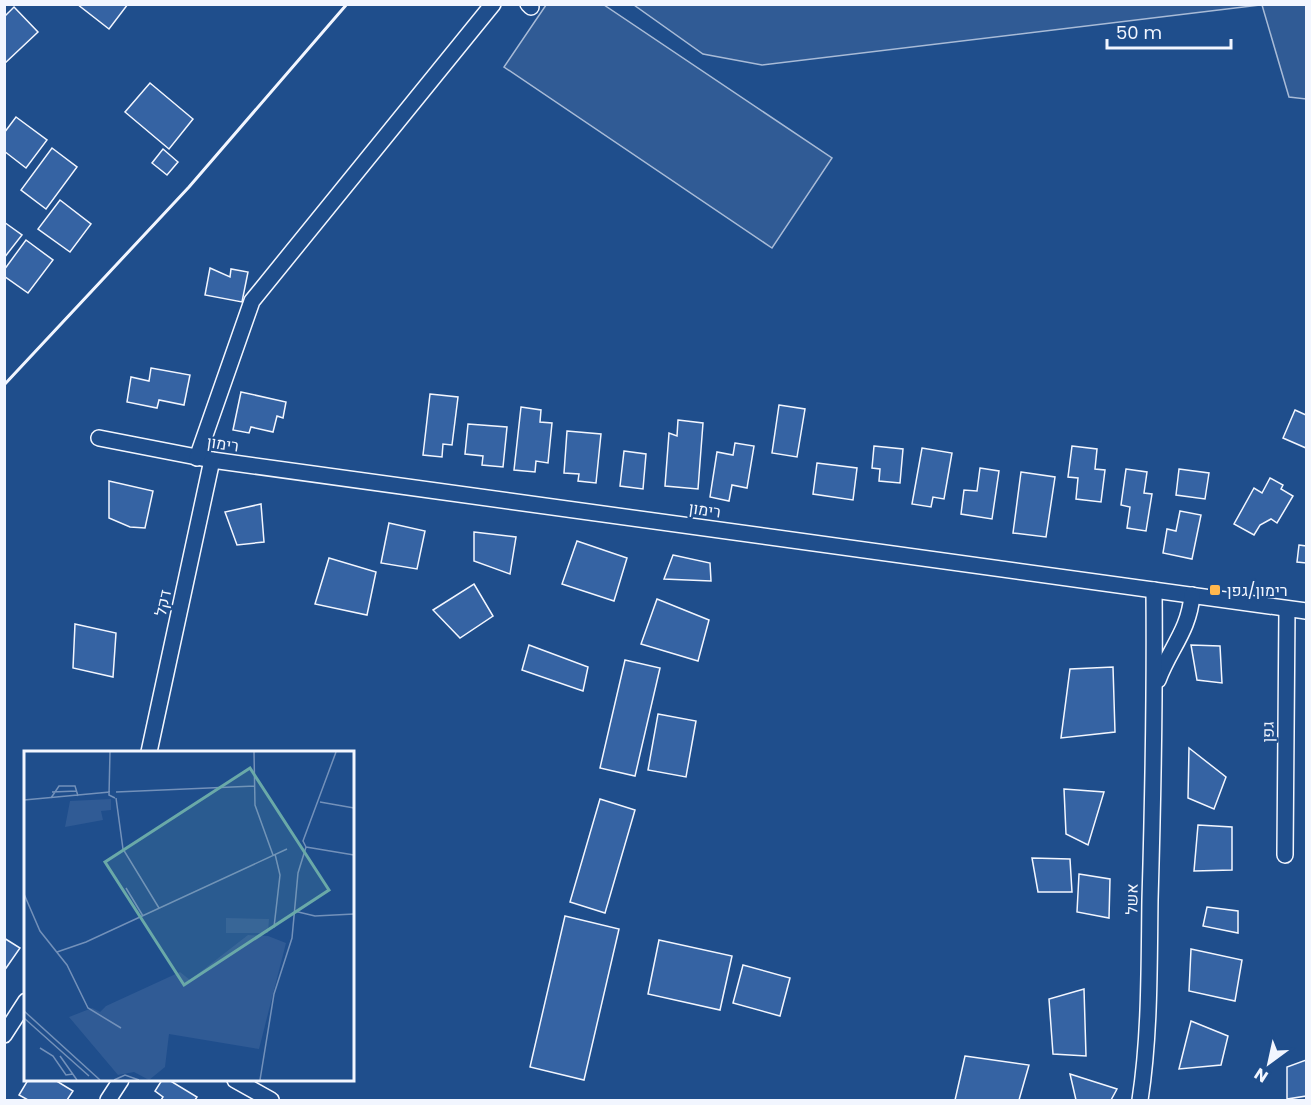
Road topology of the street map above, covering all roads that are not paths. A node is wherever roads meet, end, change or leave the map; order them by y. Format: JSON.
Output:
{"nodes":[{"id":1,"x":493,"y":4,"type":"edge"},
{"id":2,"x":99,"y":438,"type":"dead end"},
{"id":3,"x":205,"y":459,"type":"junction"},
{"id":4,"x":1154,"y":590,"type":"junction"},
{"id":5,"x":1191,"y":595,"type":"junction"},
{"id":6,"x":1287,"y":609,"type":"junction"},
{"id":7,"x":1306,"y":611,"type":"edge"},
{"id":8,"x":1155,"y":698,"type":"junction"},
{"id":9,"x":149,"y":751,"type":"edge"},
{"id":10,"x":1285,"y":855,"type":"dead end"},
{"id":11,"x":24,"y":1004,"type":"edge"},
{"id":12,"x":4,"y":1035,"type":"edge"},
{"id":13,"x":120,"y":1081,"type":"edge"},
{"id":14,"x":236,"y":1081,"type":"edge"},
{"id":15,"x":108,"y":1101,"type":"edge"},
{"id":16,"x":271,"y":1101,"type":"edge"},
{"id":17,"x":1140,"y":1101,"type":"edge"}],
"edges":[{"from":1,"to":3,"type":"street","name":"דקל"},
{"from":2,"to":3,"type":"street","name":"רימון"},
{"from":3,"to":4,"type":"street","name":"רימון"},
{"from":3,"to":9,"type":"street","name":"דקל"},
{"from":4,"to":5,"type":"street","name":"רימון"},
{"from":4,"to":8,"type":"street","name":"אשל"},
{"from":5,"to":6,"type":"street","name":"רימון"},
{"from":5,"to":8,"type":"street","name":"אשל"},
{"from":6,"to":7,"type":"street","name":"רימון"},
{"from":6,"to":10,"type":"street","name":"גפן"},
{"from":8,"to":17,"type":"street","name":"אשל"},
{"from":11,"to":12,"type":"street"},
{"from":13,"to":15,"type":"street"},
{"from":14,"to":16,"type":"street"}]}
